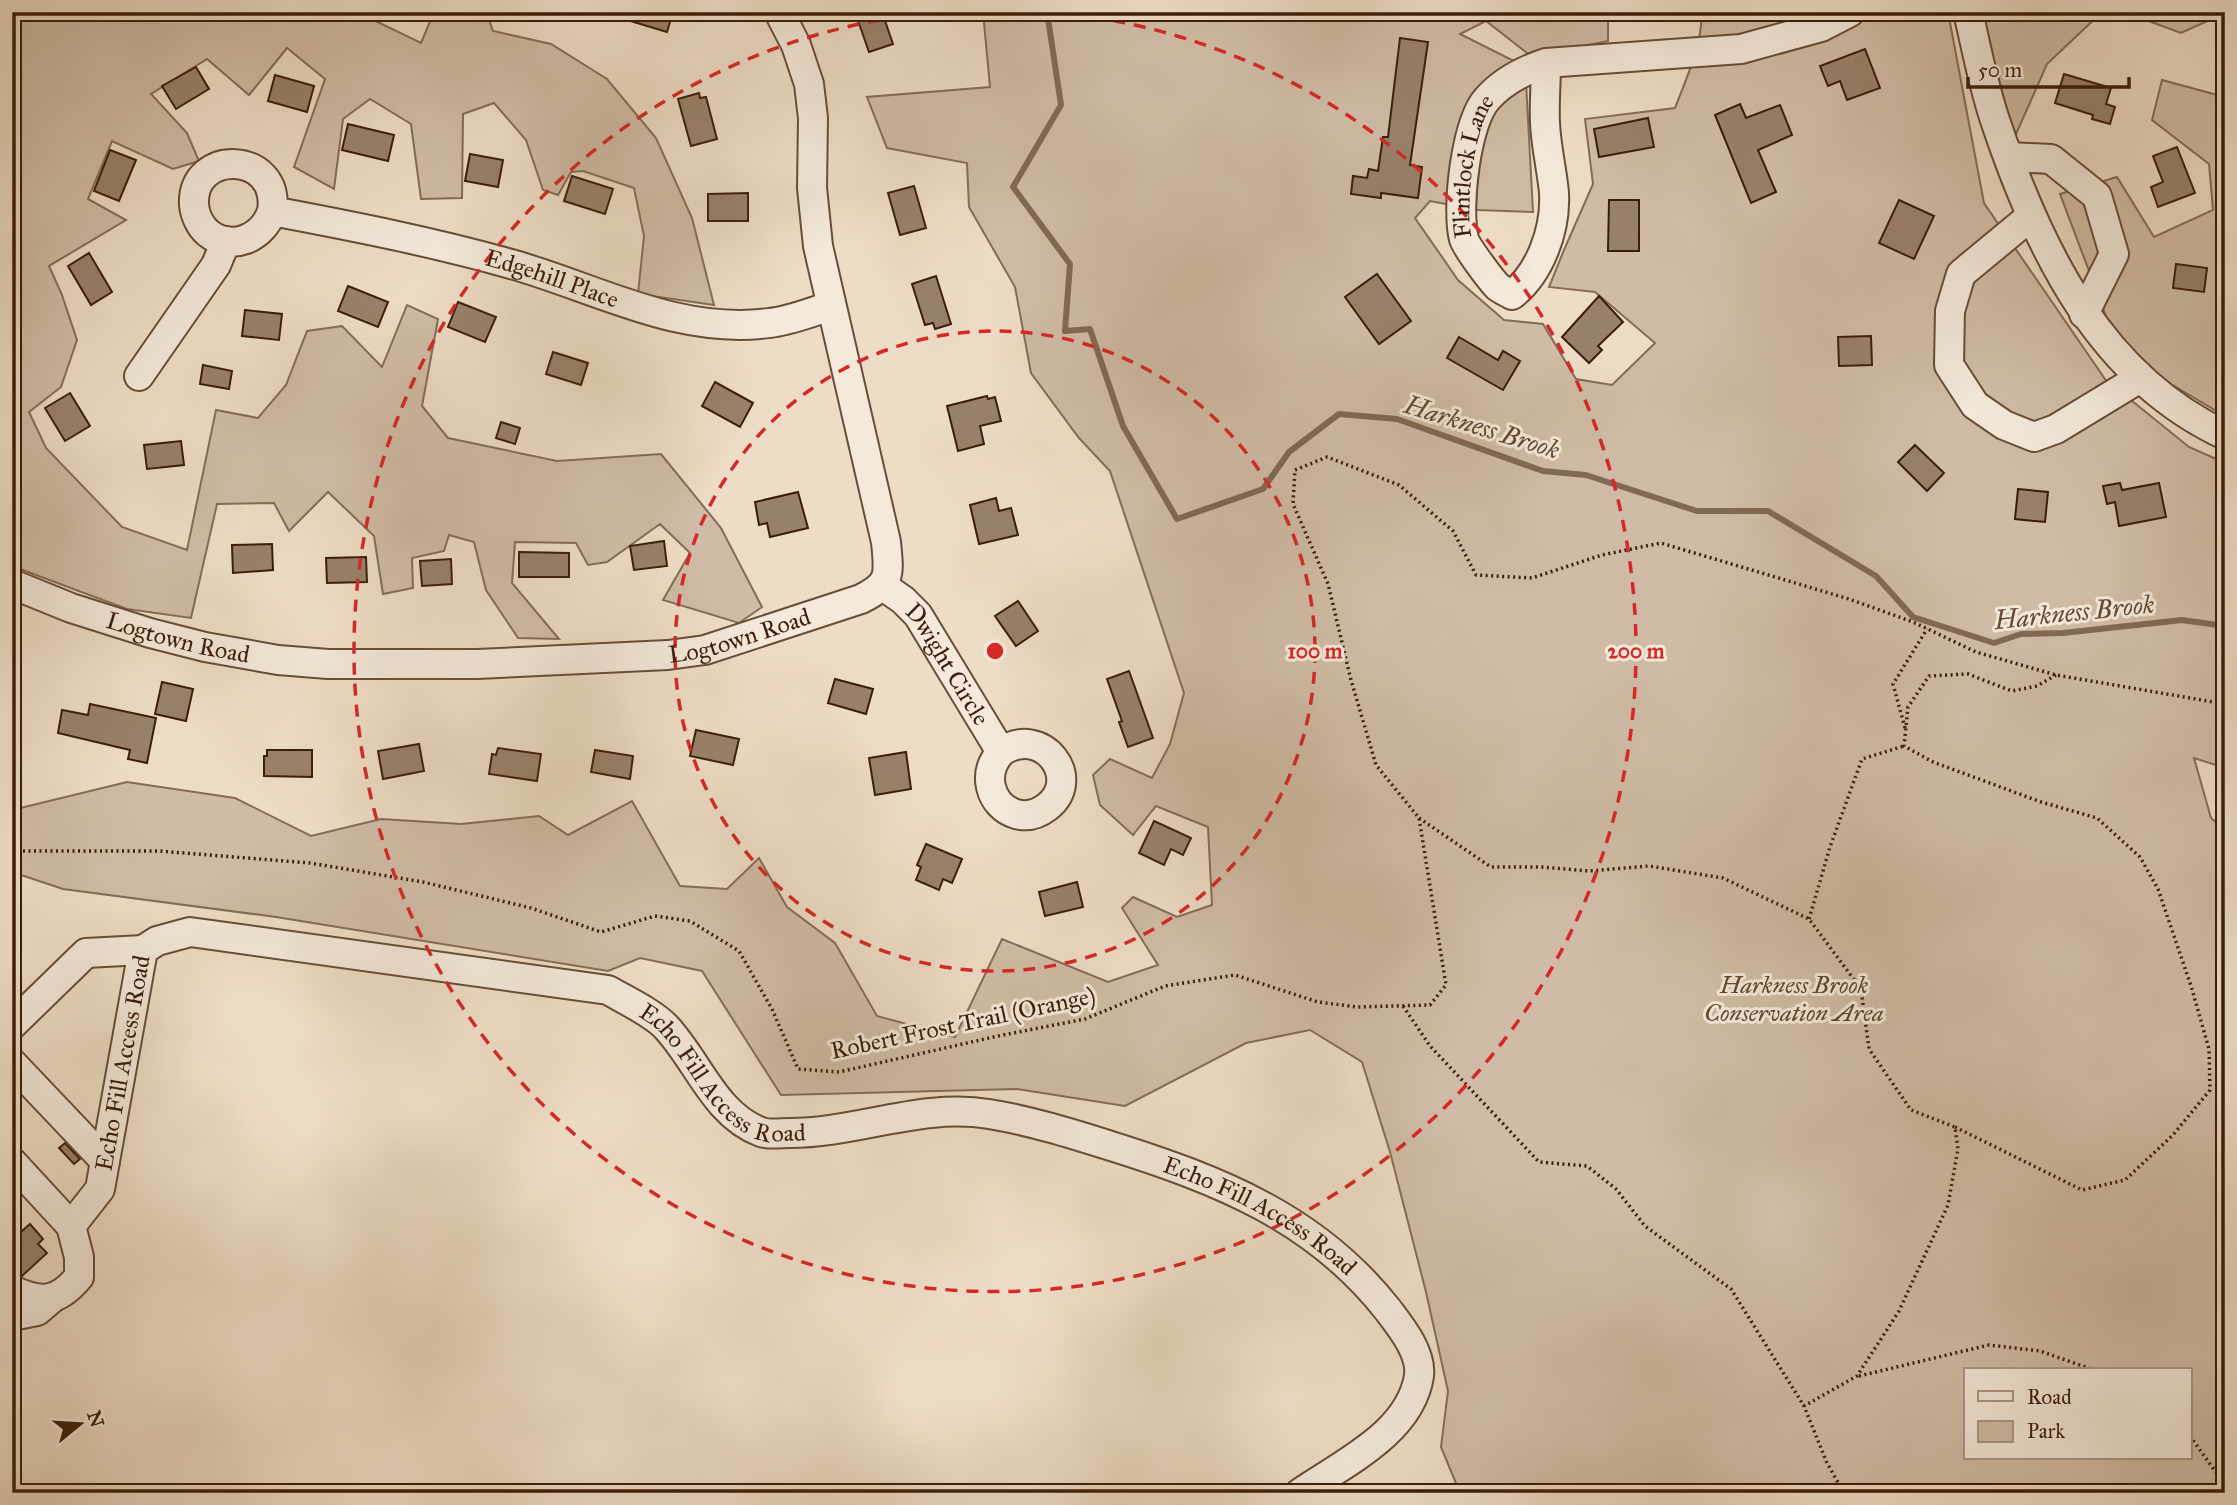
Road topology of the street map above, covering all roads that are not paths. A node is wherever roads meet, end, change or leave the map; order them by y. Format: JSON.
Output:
{"nodes":[{"id":1,"x":779,"y":12,"type":"edge"},
{"id":2,"x":1850,"y":12,"type":"edge"},
{"id":3,"x":1968,"y":12,"type":"edge"},
{"id":4,"x":1546,"y":63,"type":"junction"},
{"id":5,"x":2009,"y":157,"type":"junction"},
{"id":6,"x":272,"y":211,"type":"junction"},
{"id":7,"x":2031,"y":216,"type":"junction"},
{"id":8,"x":226,"y":241,"type":"junction"},
{"id":9,"x":831,"y":306,"type":"junction"},
{"id":10,"x":2084,"y":314,"type":"junction"},
{"id":11,"x":139,"y":376,"type":"dead end"},
{"id":12,"x":2140,"y":378,"type":"junction"},
{"id":13,"x":2225,"y":435,"type":"edge"},
{"id":14,"x":12,"y":584,"type":"edge"},
{"id":15,"x":883,"y":586,"type":"junction"},
{"id":16,"x":1002,"y":752,"type":"dead end"},
{"id":17,"x":143,"y":950,"type":"junction"},
{"id":18,"x":12,"y":1025,"type":"edge"},
{"id":19,"x":12,"y":1063,"type":"edge"},
{"id":20,"x":105,"y":1161,"type":"junction"},
{"id":21,"x":12,"y":1162,"type":"edge"},
{"id":22,"x":71,"y":1226,"type":"junction"},
{"id":23,"x":12,"y":1290,"type":"edge"},
{"id":24,"x":51,"y":1299,"type":"junction"},
{"id":25,"x":12,"y":1316,"type":"edge"},
{"id":26,"x":1300,"y":1493,"type":"edge"}],
"edges":[{"from":1,"to":9,"type":"street"},
{"from":2,"to":4,"type":"street","name":"Flintlock Lane"},
{"from":3,"to":5,"type":"street"},
{"from":4,"to":4,"type":"street","name":"Flintlock Lane"},
{"from":5,"to":7,"type":"street"},
{"from":5,"to":10,"type":"street"},
{"from":6,"to":8,"type":"street"},
{"from":6,"to":8,"type":"street"},
{"from":6,"to":9,"type":"street","name":"Edgehill Place"},
{"from":7,"to":10,"type":"street"},
{"from":7,"to":12,"type":"street"},
{"from":8,"to":11,"type":"street"},
{"from":9,"to":15,"type":"street"},
{"from":10,"to":12,"type":"street"},
{"from":12,"to":13,"type":"street"},
{"from":14,"to":15,"type":"street","name":"Logtown Road"},
{"from":15,"to":16,"type":"street","name":"Dwight Circle"},
{"from":17,"to":18,"type":"street"},
{"from":17,"to":20,"type":"street","name":"Echo Fill Access Road"},
{"from":17,"to":26,"type":"street","name":"Echo Fill Access Road"},
{"from":19,"to":20,"type":"street"},
{"from":20,"to":22,"type":"street","name":"Echo Fill Access Road"},
{"from":21,"to":22,"type":"street"},
{"from":22,"to":24,"type":"street"},
{"from":23,"to":24,"type":"street"},
{"from":24,"to":25,"type":"street"}]}
